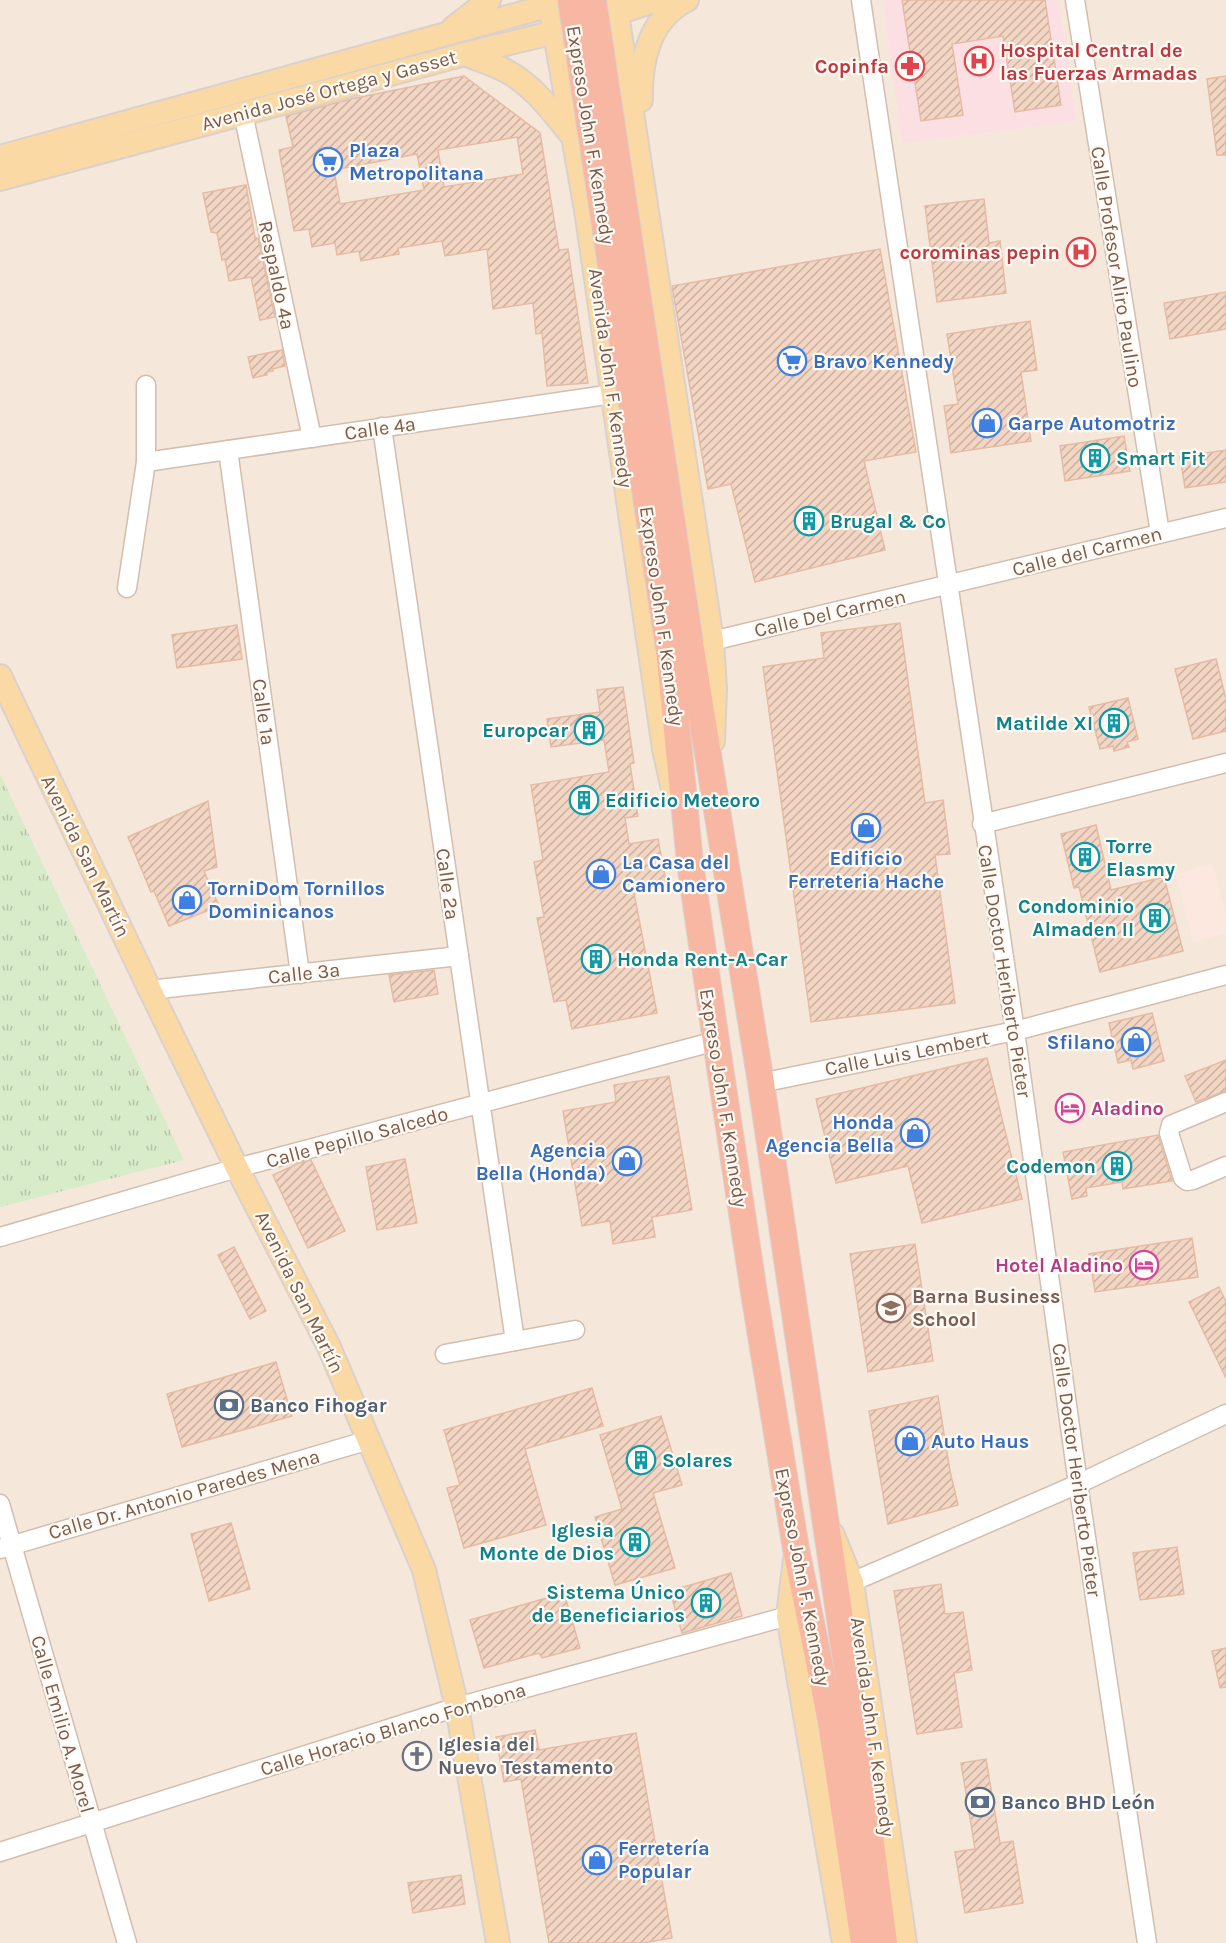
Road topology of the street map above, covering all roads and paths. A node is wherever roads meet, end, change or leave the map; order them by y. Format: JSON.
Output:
{"nodes":[{"id":1,"x":489,"y":0,"type":"edge"},
{"id":2,"x":593,"y":0,"type":"edge"},
{"id":3,"x":657,"y":0,"type":"edge"},
{"id":4,"x":687,"y":0,"type":"edge"},
{"id":5,"x":861,"y":0,"type":"edge"},
{"id":6,"x":1075,"y":0,"type":"edge"},
{"id":7,"x":560,"y":2,"type":"edge"},
{"id":8,"x":616,"y":6,"type":"edge"},
{"id":9,"x":554,"y":33,"type":"junction"},
{"id":10,"x":436,"y":38,"type":"junction"},
{"id":11,"x":465,"y":54,"type":"junction"},
{"id":12,"x":243,"y":113,"type":"junction"},
{"id":13,"x":575,"y":140,"type":"junction"},
{"id":14,"x":0,"y":157,"type":"edge"},
{"id":15,"x":641,"y":165,"type":"junction"},
{"id":16,"x":0,"y":178,"type":"edge"},
{"id":17,"x":646,"y":199,"type":"junction"},
{"id":18,"x":586,"y":210,"type":"junction"},
{"id":19,"x":146,"y":385,"type":"dead end"},
{"id":20,"x":613,"y":394,"type":"junction"},
{"id":21,"x":382,"y":427,"type":"junction"},
{"id":22,"x":312,"y":438,"type":"junction"},
{"id":23,"x":228,"y":450,"type":"junction"},
{"id":24,"x":146,"y":462,"type":"junction"},
{"id":25,"x":1226,"y":518,"type":"edge"},
{"id":26,"x":1161,"y":533,"type":"junction"},
{"id":27,"x":948,"y":585,"type":"junction"},
{"id":28,"x":127,"y":588,"type":"dead end"},
{"id":29,"x":690,"y":644,"type":"junction"},
{"id":30,"x":0,"y":676,"type":"edge"},
{"id":31,"x":1226,"y":763,"type":"edge"},
{"id":32,"x":982,"y":824,"type":"junction"},
{"id":33,"x":690,"y":863,"type":"junction"},
{"id":34,"x":459,"y":956,"type":"junction"},
{"id":35,"x":300,"y":974,"type":"junction"},
{"id":36,"x":1226,"y":975,"type":"edge"},
{"id":37,"x":150,"y":990,"type":"junction"},
{"id":38,"x":1015,"y":1031,"type":"junction"},
{"id":39,"x":716,"y":1041,"type":"junction"},
{"id":40,"x":761,"y":1083,"type":"junction"},
{"id":41,"x":1226,"y":1102,"type":"edge"},
{"id":42,"x":480,"y":1104,"type":"junction"},
{"id":43,"x":1226,"y":1166,"type":"edge"},
{"id":44,"x":237,"y":1168,"type":"junction"},
{"id":45,"x":0,"y":1237,"type":"edge"},
{"id":46,"x":575,"y":1330,"type":"dead end"},
{"id":47,"x":515,"y":1341,"type":"junction"},
{"id":48,"x":445,"y":1354,"type":"dead end"},
{"id":49,"x":1226,"y":1414,"type":"edge"},
{"id":50,"x":369,"y":1440,"type":"junction"},
{"id":51,"x":1078,"y":1484,"type":"junction"},
{"id":52,"x":0,"y":1504,"type":"edge"},
{"id":53,"x":826,"y":1516,"type":"junction"},
{"id":54,"x":6,"y":1547,"type":"edge"},
{"id":55,"x":796,"y":1549,"type":"junction"},
{"id":56,"x":852,"y":1582,"type":"junction"},
{"id":57,"x":789,"y":1616,"type":"junction"},
{"id":58,"x":457,"y":1707,"type":"junction"},
{"id":59,"x":843,"y":1721,"type":"junction"},
{"id":60,"x":91,"y":1824,"type":"junction"},
{"id":61,"x":0,"y":1852,"type":"edge"},
{"id":62,"x":127,"y":1943,"type":"edge"},
{"id":63,"x":498,"y":1943,"type":"edge"},
{"id":64,"x":844,"y":1943,"type":"edge"},
{"id":65,"x":864,"y":1943,"type":"edge"},
{"id":66,"x":885,"y":1943,"type":"edge"},
{"id":67,"x":905,"y":1943,"type":"edge"},
{"id":68,"x":1147,"y":1943,"type":"edge"}],
"edges":[{"from":1,"to":10,"type":"main road"},
{"from":2,"to":29,"type":"highway","name":"Expreso John F. Kennedy","bridge":true},
{"from":3,"to":8,"type":"main road","name":"Avenida José Ortega y Gasset"},
{"from":4,"to":15,"type":"main road"},
{"from":5,"to":27,"type":"street","name":"Calle Doctor Heriberto Pieter"},
{"from":6,"to":26,"type":"street","name":"Calle Profesor Aliro Paulino"},
{"from":7,"to":9,"type":"main road","name":"Avenida John F. Kennedy"},
{"from":7,"to":10,"type":"main road","name":"Avenida José Ortega y Gasset"},
{"from":7,"to":29,"type":"highway","name":"Expreso John F. Kennedy","bridge":true},
{"from":8,"to":9,"type":"main road","name":"Avenida José Ortega y Gasset"},
{"from":8,"to":15,"type":"main road"},
{"from":9,"to":11,"type":"main road","name":"Avenida José Ortega y Gasset"},
{"from":9,"to":13,"type":"main road","name":"Avenida John F. Kennedy"},
{"from":10,"to":14,"type":"main road","name":"Avenida José Ortega y Gasset"},
{"from":11,"to":12,"type":"main road","name":"Avenida José Ortega y Gasset"},
{"from":11,"to":13,"type":"main road"},
{"from":12,"to":16,"type":"main road","name":"Avenida José Ortega y Gasset"},
{"from":12,"to":22,"type":"street","name":"Respaldo 4a"},
{"from":13,"to":18,"type":"main road","name":"Avenida John F. Kennedy"},
{"from":15,"to":17,"type":"main road"},
{"from":17,"to":18,"type":"main road"},
{"from":17,"to":29,"type":"main road"},
{"from":18,"to":20,"type":"main road","name":"Avenida John F. Kennedy"},
{"from":19,"to":24,"type":"street"},
{"from":20,"to":21,"type":"street","name":"Calle 4a"},
{"from":20,"to":33,"type":"main road","name":"Avenida John F. Kennedy"},
{"from":21,"to":22,"type":"street","name":"Calle 4a"},
{"from":21,"to":34,"type":"street","name":"Calle 2a"},
{"from":22,"to":23,"type":"street","name":"Calle 4a"},
{"from":23,"to":24,"type":"street","name":"Calle 4a"},
{"from":23,"to":35,"type":"street","name":"Calle 1a"},
{"from":24,"to":28,"type":"street"},
{"from":25,"to":26,"type":"street","name":"Calle del Carmen"},
{"from":26,"to":27,"type":"street","name":"Calle del Carmen"},
{"from":27,"to":29,"type":"street","name":"Calle Del Carmen"},
{"from":27,"to":32,"type":"street","name":"Calle Doctor Heriberto Pieter"},
{"from":29,"to":33,"type":"highway","name":"Expreso John F. Kennedy"},
{"from":29,"to":40,"type":"highway","name":"Expreso John F. Kennedy"},
{"from":30,"to":37,"type":"main road","name":"Avenida San Martín"},
{"from":31,"to":32,"type":"street"},
{"from":32,"to":38,"type":"street","name":"Calle Doctor Heriberto Pieter"},
{"from":33,"to":39,"type":"highway","name":"Expreso John F. Kennedy"},
{"from":34,"to":35,"type":"street","name":"Calle 3a"},
{"from":34,"to":42,"type":"street","name":"Calle 2a"},
{"from":35,"to":37,"type":"street","name":"Calle 3a"},
{"from":36,"to":38,"type":"street","name":"Calle Luis Lembert"},
{"from":37,"to":44,"type":"main road","name":"Avenida San Martín"},
{"from":38,"to":40,"type":"street","name":"Calle Luis Lembert"},
{"from":38,"to":51,"type":"street","name":"Calle Doctor Heriberto Pieter"},
{"from":39,"to":42,"type":"street","name":"Calle Pepillo Salcedo"},
{"from":39,"to":55,"type":"highway","name":"Expreso John F. Kennedy"},
{"from":40,"to":53,"type":"highway","name":"Expreso John F. Kennedy"},
{"from":41,"to":43,"type":"street"},
{"from":42,"to":44,"type":"street","name":"Calle Pepillo Salcedo"},
{"from":42,"to":47,"type":"street","name":"Calle 2a"},
{"from":44,"to":45,"type":"street","name":"Calle Pepillo Salcedo"},
{"from":44,"to":50,"type":"main road","name":"Avenida San Martín"},
{"from":46,"to":47,"type":"street"},
{"from":47,"to":48,"type":"street"},
{"from":49,"to":51,"type":"street"},
{"from":50,"to":54,"type":"street","name":"Calle Dr. Antonio Paredes Mena"},
{"from":50,"to":58,"type":"main road","name":"Avenida San Martín"},
{"from":51,"to":56,"type":"street"},
{"from":51,"to":68,"type":"street","name":"Calle Doctor Heriberto Pieter"},
{"from":52,"to":54,"type":"street","name":"Calle Emilio A. Morel"},
{"from":53,"to":56,"type":"main road","name":"Avenida John F. Kennedy"},
{"from":53,"to":59,"type":"highway","name":"Expreso John F. Kennedy"},
{"from":54,"to":60,"type":"street","name":"Calle Emilio A. Morel"},
{"from":55,"to":57,"type":"main road"},
{"from":55,"to":59,"type":"highway","name":"Expreso John F. Kennedy"},
{"from":56,"to":67,"type":"main road","name":"Avenida John F. Kennedy"},
{"from":57,"to":58,"type":"street","name":"Calle Horacio Blanco Fombona"},
{"from":57,"to":64,"type":"main road"},
{"from":58,"to":60,"type":"street","name":"Calle Horacio Blanco Fombona"},
{"from":58,"to":63,"type":"main road","name":"Avenida San Martín"},
{"from":59,"to":65,"type":"highway","name":"Expreso John F. Kennedy"},
{"from":59,"to":66,"type":"highway","name":"Expreso John F. Kennedy"},
{"from":60,"to":61,"type":"street","name":"Calle Horacio Blanco Fombona"},
{"from":60,"to":62,"type":"street","name":"Calle Emilio A. Morel"}]}
